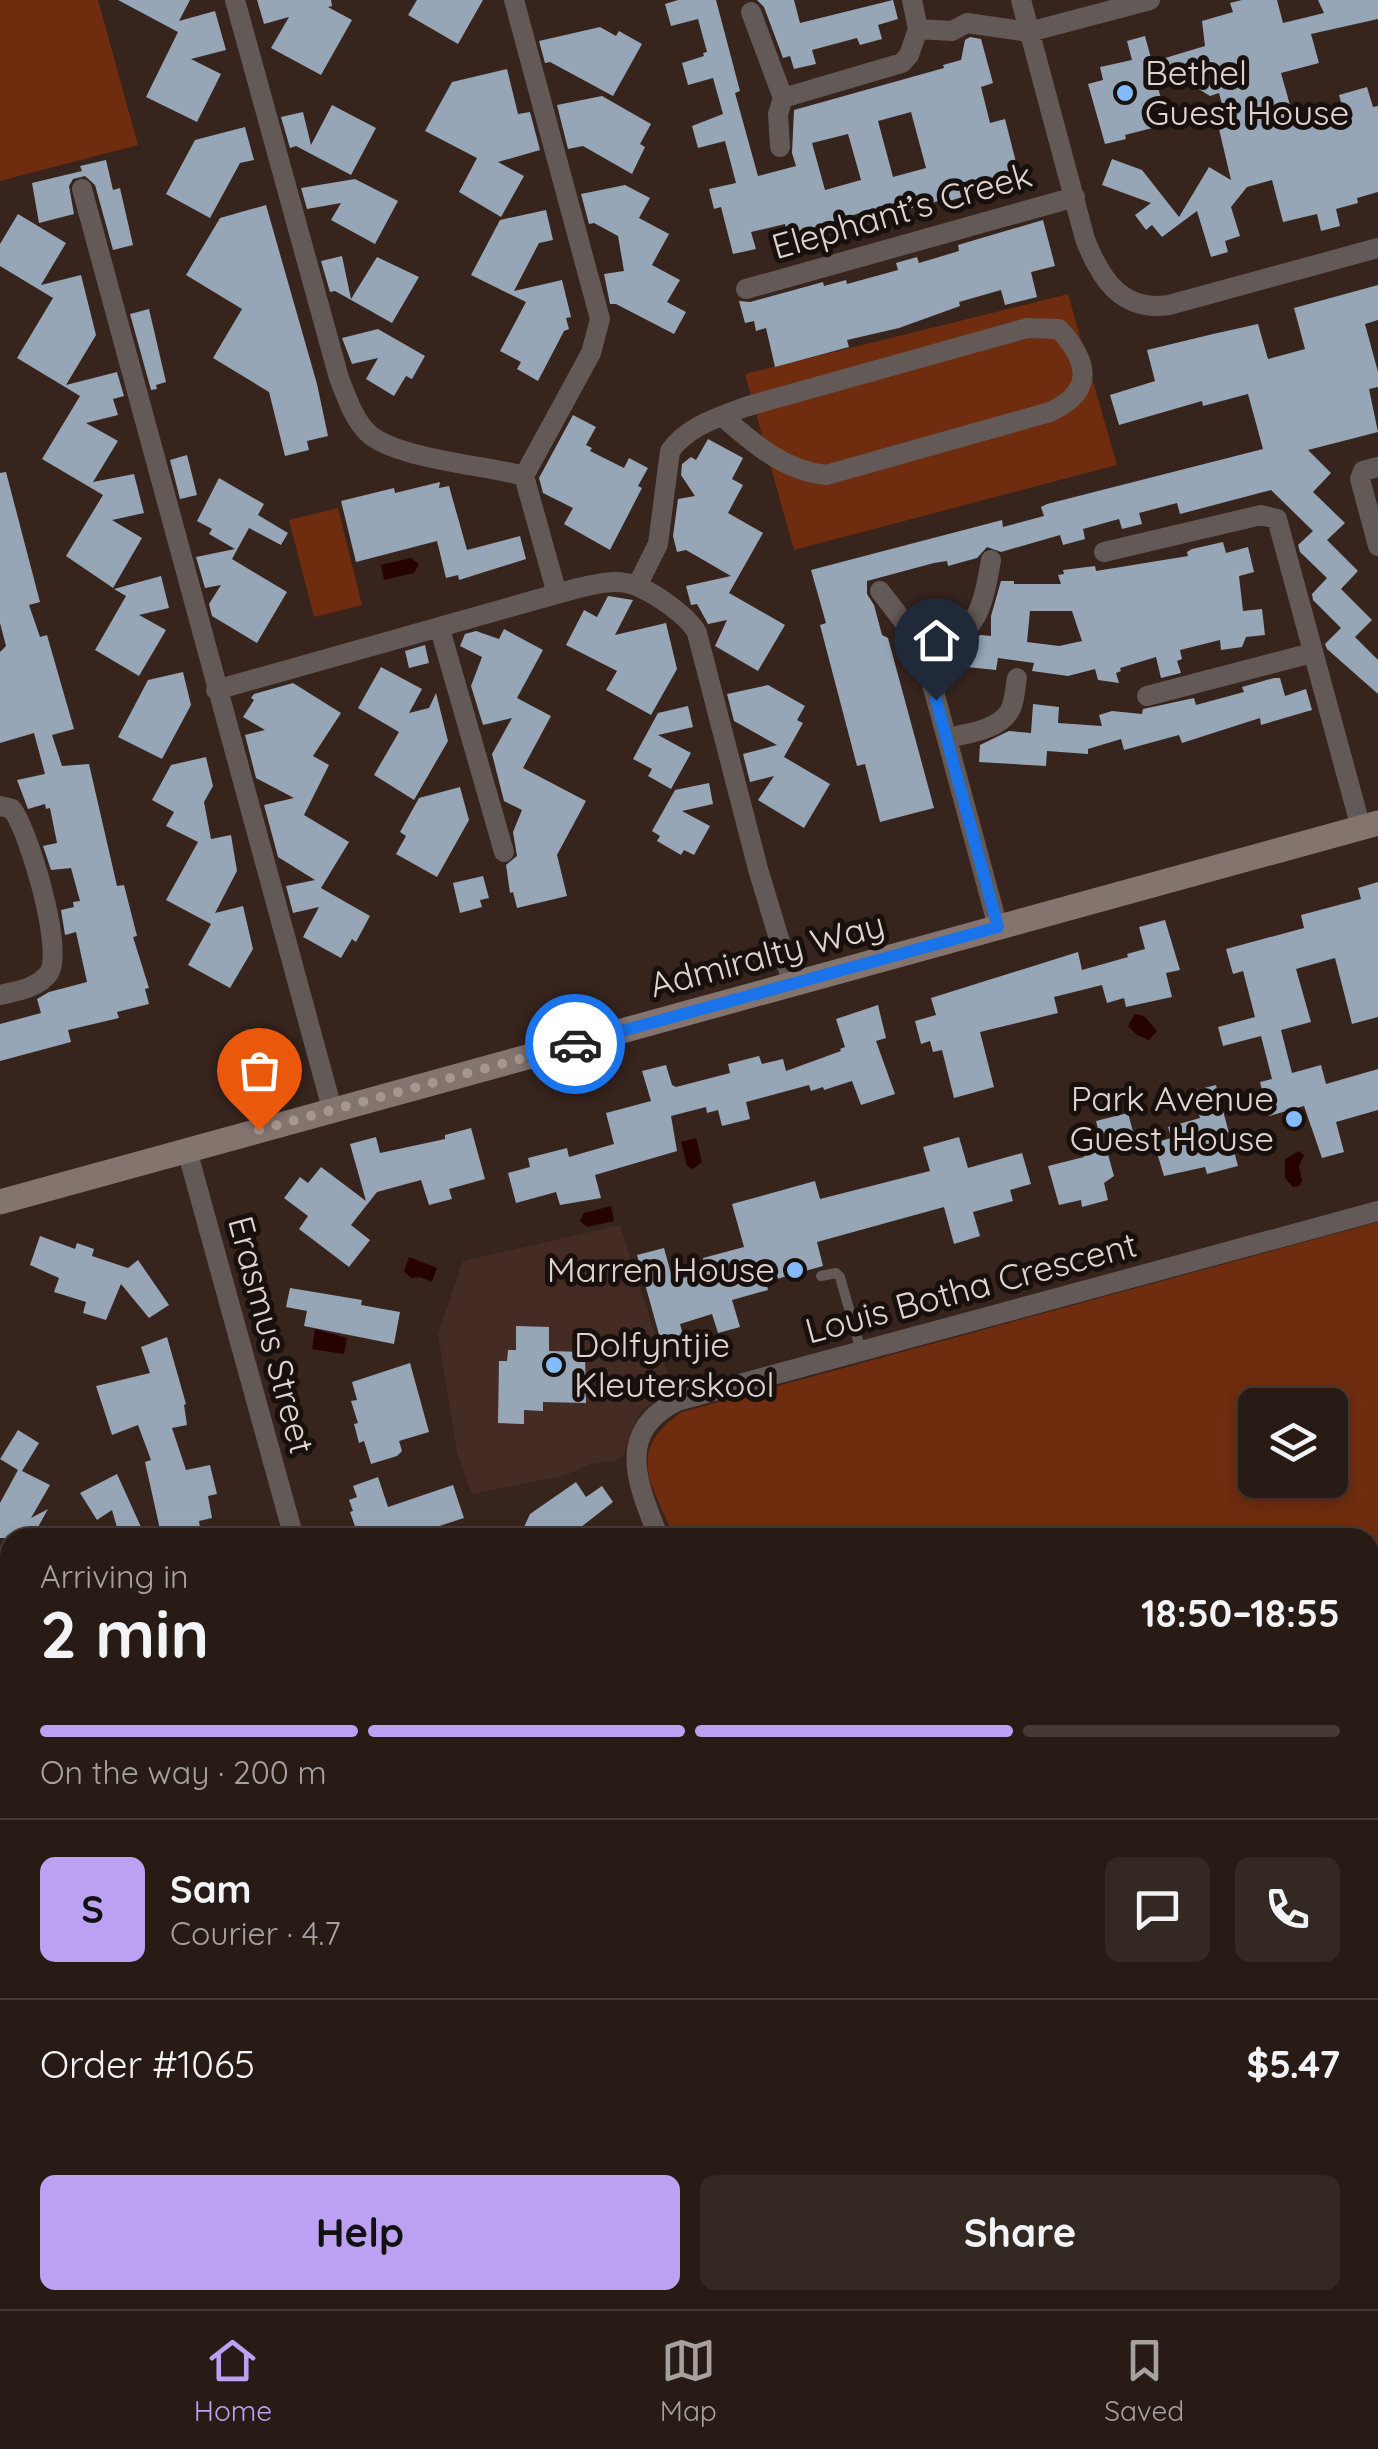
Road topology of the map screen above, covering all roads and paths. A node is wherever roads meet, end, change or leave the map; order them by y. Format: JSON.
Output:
{"nodes":[{"id":1,"x":235,"y":0,"type":"edge"},
{"id":2,"x":514,"y":0,"type":"edge"},
{"id":3,"x":912,"y":0,"type":"edge"},
{"id":4,"x":1021,"y":0,"type":"edge"},
{"id":5,"x":1150,"y":0,"type":"edge"},
{"id":6,"x":751,"y":12,"type":"dead end"},
{"id":7,"x":918,"y":29,"type":"junction"},
{"id":8,"x":1029,"y":32,"type":"junction"},
{"id":9,"x":784,"y":98,"type":"junction"},
{"id":10,"x":780,"y":147,"type":"dead end"},
{"id":11,"x":82,"y":188,"type":"dead end"},
{"id":12,"x":1075,"y":197,"type":"junction"},
{"id":13,"x":1378,"y":248,"type":"edge"},
{"id":14,"x":746,"y":288,"type":"dead end"},
{"id":15,"x":722,"y":416,"type":"junction"},
{"id":16,"x":1378,"y":467,"type":"edge"},
{"id":17,"x":524,"y":476,"type":"junction"},
{"id":18,"x":1378,"y":546,"type":"edge"},
{"id":19,"x":1104,"y":552,"type":"dead end"},
{"id":20,"x":990,"y":560,"type":"dead end"},
{"id":21,"x":638,"y":586,"type":"junction"},
{"id":22,"x":880,"y":591,"type":"dead end"},
{"id":23,"x":557,"y":594,"type":"junction"},
{"id":24,"x":440,"y":628,"type":"junction"},
{"id":25,"x":1312,"y":653,"type":"junction"},
{"id":26,"x":926,"y":662,"type":"junction"},
{"id":27,"x":1018,"y":678,"type":"dead end"},
{"id":28,"x":216,"y":690,"type":"junction"},
{"id":29,"x":1147,"y":696,"type":"dead end"},
{"id":30,"x":946,"y":738,"type":"junction"},
{"id":31,"x":0,"y":806,"type":"edge"},
{"id":32,"x":1370,"y":825,"type":"edge"},
{"id":33,"x":504,"y":852,"type":"dead end"},
{"id":34,"x":998,"y":927,"type":"junction"},
{"id":35,"x":792,"y":985,"type":"junction"},
{"id":36,"x":0,"y":995,"type":"edge"},
{"id":37,"x":332,"y":1109,"type":"junction"},
{"id":38,"x":187,"y":1150,"type":"junction"},
{"id":39,"x":0,"y":1202,"type":"edge"},
{"id":40,"x":1378,"y":1212,"type":"edge"},
{"id":41,"x":822,"y":1276,"type":"dead end"},
{"id":42,"x":861,"y":1351,"type":"junction"},
{"id":43,"x":291,"y":1528,"type":"edge"},
{"id":44,"x":656,"y":1528,"type":"edge"}],
"edges":[{"from":1,"to":17,"type":"street"},
{"from":2,"to":17,"type":"street"},
{"from":3,"to":7,"type":"street"},
{"from":4,"to":8,"type":"street"},
{"from":5,"to":8,"type":"street"},
{"from":6,"to":9,"type":"street"},
{"from":7,"to":8,"type":"street"},
{"from":7,"to":9,"type":"street"},
{"from":8,"to":12,"type":"street"},
{"from":9,"to":10,"type":"street"},
{"from":11,"to":28,"type":"street"},
{"from":12,"to":13,"type":"street"},
{"from":12,"to":14,"type":"street","name":"Elephant’s Creek"},
{"from":15,"to":15,"type":"street"},
{"from":15,"to":21,"type":"street"},
{"from":16,"to":18,"type":"street"},
{"from":17,"to":23,"type":"street"},
{"from":19,"to":25,"type":"street"},
{"from":20,"to":26,"type":"street"},
{"from":21,"to":23,"type":"street"},
{"from":21,"to":35,"type":"street"},
{"from":22,"to":26,"type":"street"},
{"from":23,"to":24,"type":"street"},
{"from":24,"to":28,"type":"street"},
{"from":24,"to":33,"type":"street"},
{"from":25,"to":29,"type":"street"},
{"from":25,"to":32,"type":"street"},
{"from":26,"to":30,"type":"street"},
{"from":27,"to":30,"type":"street"},
{"from":28,"to":37,"type":"street"},
{"from":30,"to":34,"type":"street"},
{"from":31,"to":36,"type":"street"},
{"from":32,"to":34,"type":"main road","name":"Admiralty Way"},
{"from":34,"to":35,"type":"main road","name":"Admiralty Way"},
{"from":35,"to":37,"type":"main road","name":"Admiralty Way"},
{"from":37,"to":38,"type":"main road","name":"Admiralty Way"},
{"from":38,"to":39,"type":"main road","name":"Admiralty Way"},
{"from":38,"to":43,"type":"street","name":"Erasmus Street"},
{"from":40,"to":42,"type":"street","name":"Louis Botha Crescent"},
{"from":41,"to":42,"type":"lane"},
{"from":42,"to":44,"type":"street","name":"Louis Botha Crescent"}]}
